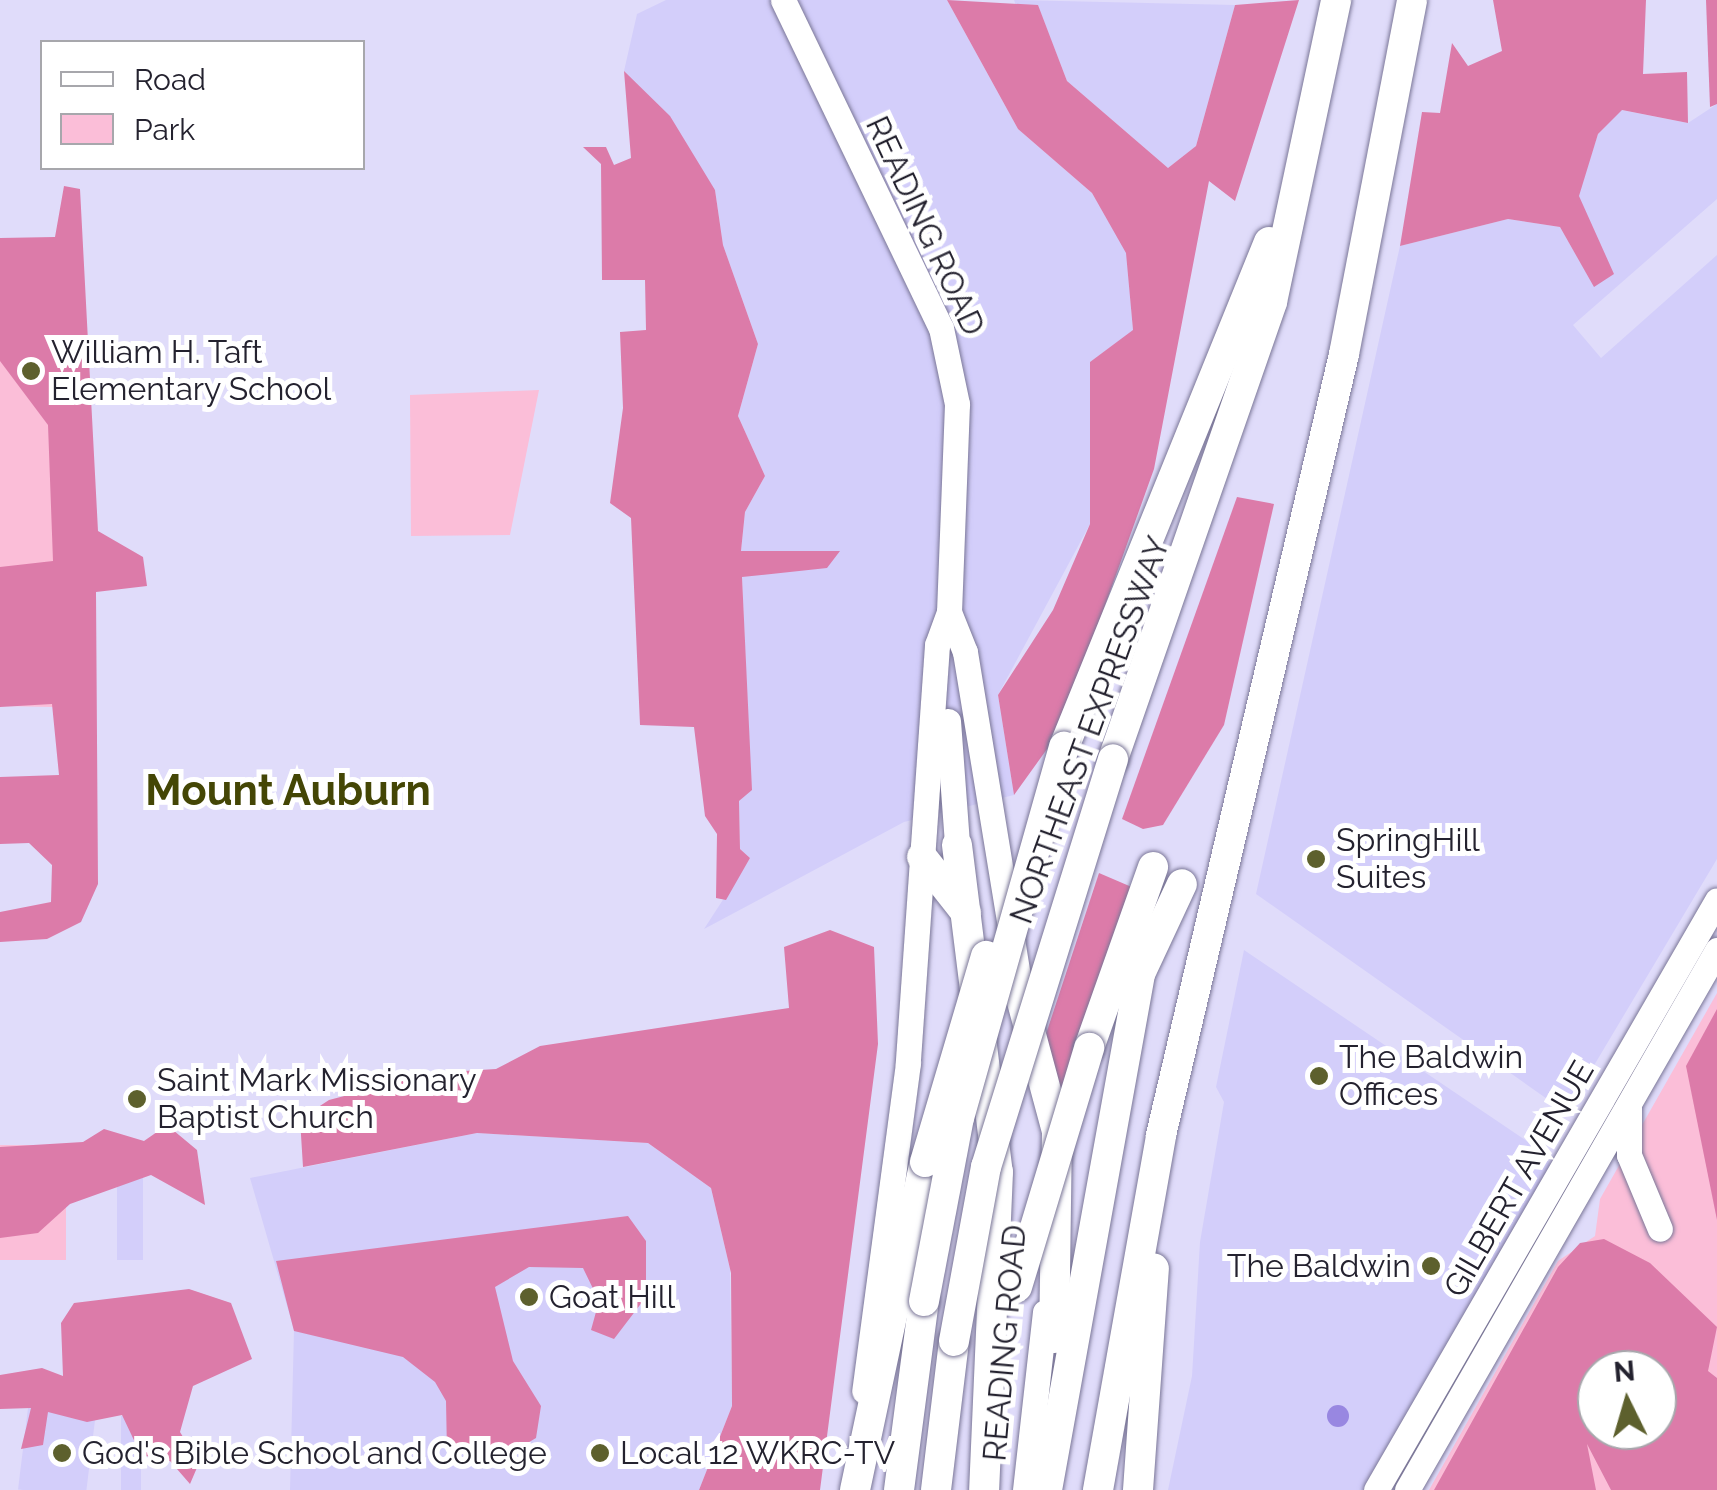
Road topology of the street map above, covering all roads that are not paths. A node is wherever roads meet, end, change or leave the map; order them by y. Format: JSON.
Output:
{"nodes":[{"id":1,"x":782,"y":0,"type":"edge"},
{"id":2,"x":1336,"y":0,"type":"edge"},
{"id":3,"x":1412,"y":0,"type":"edge"},
{"id":4,"x":1331,"y":49,"type":"junction"},
{"id":5,"x":949,"y":612,"type":"junction"},
{"id":6,"x":935,"y":669,"type":"junction"},
{"id":7,"x":1064,"y":748,"type":"junction"},
{"id":8,"x":957,"y":844,"type":"joint"},
{"id":9,"x":922,"y":858,"type":"junction"},
{"id":10,"x":1153,"y":867,"type":"dead end"},
{"id":11,"x":1182,"y":884,"type":"dead end"},
{"id":12,"x":1717,"y":900,"type":"edge"},
{"id":13,"x":974,"y":925,"type":"junction"},
{"id":14,"x":1717,"y":950,"type":"edge"},
{"id":15,"x":1021,"y":998,"type":"junction"},
{"id":16,"x":1629,"y":1104,"type":"junction"},
{"id":17,"x":1161,"y":1135,"type":"junction"},
{"id":18,"x":1660,"y":1229,"type":"dead end"},
{"id":19,"x":990,"y":1378,"type":"junction"},
{"id":20,"x":1060,"y":1391,"type":"junction"},
{"id":21,"x":853,"y":1490,"type":"edge"},
{"id":22,"x":900,"y":1490,"type":"edge"},
{"id":23,"x":936,"y":1490,"type":"edge"},
{"id":24,"x":984,"y":1490,"type":"edge"},
{"id":25,"x":1025,"y":1490,"type":"edge"},
{"id":26,"x":1048,"y":1490,"type":"edge"},
{"id":27,"x":1098,"y":1490,"type":"edge"},
{"id":28,"x":1138,"y":1490,"type":"edge"},
{"id":29,"x":1376,"y":1490,"type":"edge"},
{"id":30,"x":1408,"y":1490,"type":"edge"}],
"edges":[{"from":1,"to":5,"type":"main road","name":"READING ROAD"},
{"from":2,"to":4,"type":"highway","name":"NORTHEAST EXPRESSWAY"},
{"from":3,"to":17,"type":"highway"},
{"from":4,"to":7,"type":"highway"},
{"from":4,"to":23,"type":"highway","name":"NORTHEAST EXPRESSWAY","bridge":true},
{"from":5,"to":6,"type":"main road","name":"READING ROAD"},
{"from":5,"to":15,"type":"main road","name":"READING ROAD"},
{"from":6,"to":8,"type":"main road"},
{"from":6,"to":9,"type":"main road","name":"READING ROAD"},
{"from":7,"to":21,"type":"highway","bridge":true},
{"from":7,"to":22,"type":"highway","bridge":true},
{"from":8,"to":13,"type":"highway"},
{"from":9,"to":13,"type":"highway"},
{"from":9,"to":21,"type":"main road","name":"READING ROAD"},
{"from":10,"to":19,"type":"highway","bridge":true},
{"from":11,"to":20,"type":"highway"},
{"from":12,"to":29,"type":"main road","name":"GILBERT AVENUE"},
{"from":13,"to":19,"type":"highway"},
{"from":14,"to":16,"type":"main road","name":"GILBERT AVENUE"},
{"from":15,"to":20,"type":"highway"},
{"from":15,"to":25,"type":"main road","name":"READING ROAD"},
{"from":16,"to":18,"type":"main road"},
{"from":16,"to":30,"type":"main road","name":"GILBERT AVENUE"},
{"from":17,"to":27,"type":"highway"},
{"from":17,"to":28,"type":"highway"},
{"from":19,"to":24,"type":"highway"},
{"from":20,"to":26,"type":"highway"}]}
